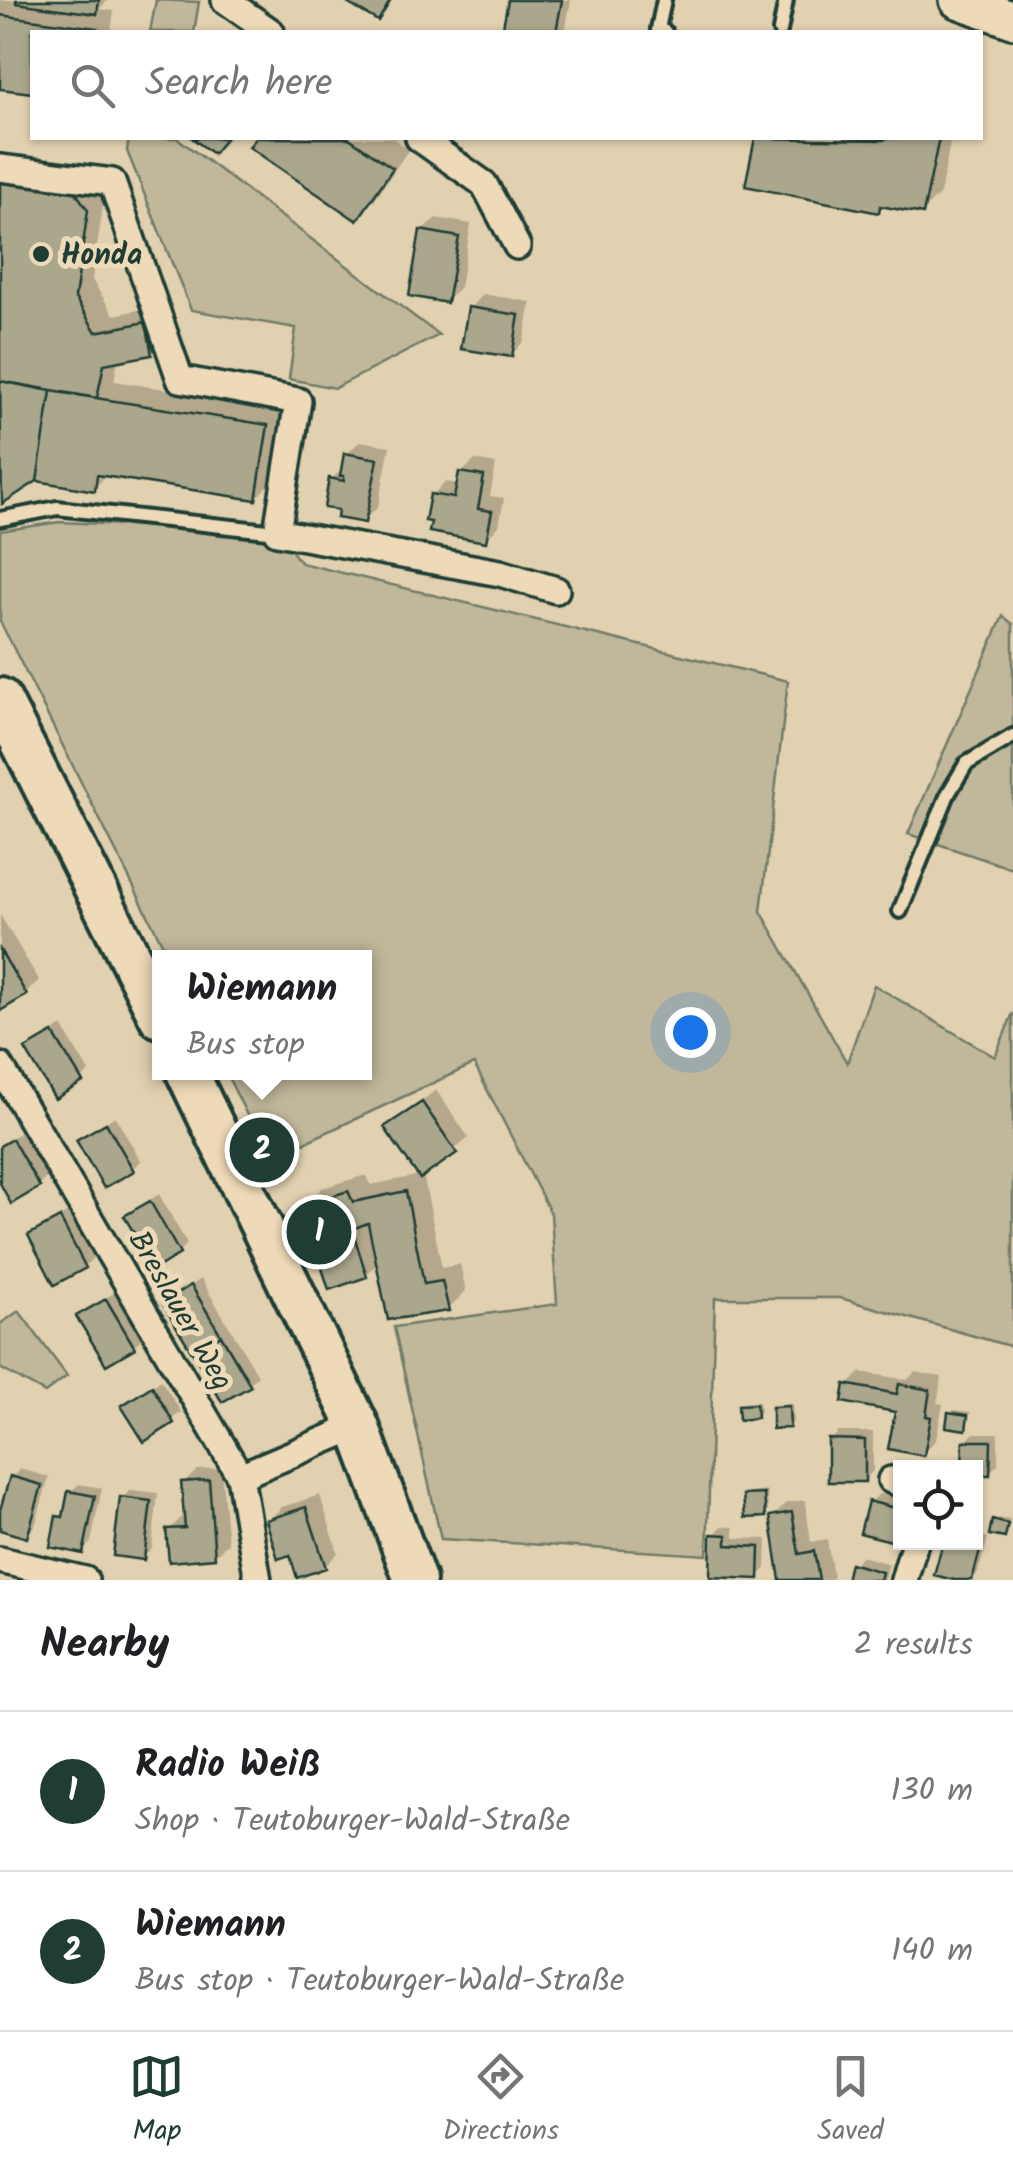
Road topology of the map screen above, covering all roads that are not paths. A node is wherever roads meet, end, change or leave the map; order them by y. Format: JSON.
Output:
{"nodes":[{"id":1,"x":225,"y":0,"type":"edge"},
{"id":2,"x":664,"y":0,"type":"edge"},
{"id":3,"x":786,"y":0,"type":"edge"},
{"id":4,"x":958,"y":0,"type":"edge"},
{"id":5,"x":1013,"y":20,"type":"edge"},
{"id":6,"x":268,"y":30,"type":"edge"},
{"id":7,"x":660,"y":30,"type":"edge"},
{"id":8,"x":780,"y":30,"type":"edge"},
{"id":9,"x":422,"y":140,"type":"edge"},
{"id":10,"x":0,"y":168,"type":"edge"},
{"id":11,"x":517,"y":246,"type":"dead end"},
{"id":12,"x":0,"y":519,"type":"edge"},
{"id":13,"x":277,"y":532,"type":"junction"},
{"id":14,"x":556,"y":590,"type":"dead end"},
{"id":15,"x":0,"y":699,"type":"edge"},
{"id":16,"x":1013,"y":736,"type":"edge"},
{"id":17,"x":900,"y":911,"type":"dead end"},
{"id":18,"x":152,"y":1001,"type":"edge"},
{"id":19,"x":0,"y":1066,"type":"edge"},
{"id":20,"x":191,"y":1080,"type":"edge"},
{"id":21,"x":358,"y":1426,"type":"junction"},
{"id":22,"x":240,"y":1476,"type":"junction"},
{"id":23,"x":913,"y":1550,"type":"edge"},
{"id":24,"x":0,"y":1560,"type":"edge"},
{"id":25,"x":84,"y":1580,"type":"edge"},
{"id":26,"x":258,"y":1580,"type":"edge"},
{"id":27,"x":415,"y":1580,"type":"edge"},
{"id":28,"x":904,"y":1580,"type":"edge"}],
"edges":[{"from":1,"to":6,"type":"street"},
{"from":2,"to":7,"type":"lane"},
{"from":3,"to":8,"type":"lane"},
{"from":4,"to":5,"type":"street"},
{"from":9,"to":11,"type":"street"},
{"from":10,"to":13,"type":"street"},
{"from":12,"to":13,"type":"lane"},
{"from":13,"to":14,"type":"street"},
{"from":15,"to":18,"type":"main road"},
{"from":16,"to":17,"type":"lane"},
{"from":19,"to":22,"type":"street","name":"Breslauer Weg"},
{"from":20,"to":21,"type":"main road"},
{"from":21,"to":22,"type":"street"},
{"from":21,"to":27,"type":"main road"},
{"from":22,"to":26,"type":"street"},
{"from":23,"to":28,"type":"street"},
{"from":24,"to":25,"type":"street"}]}
